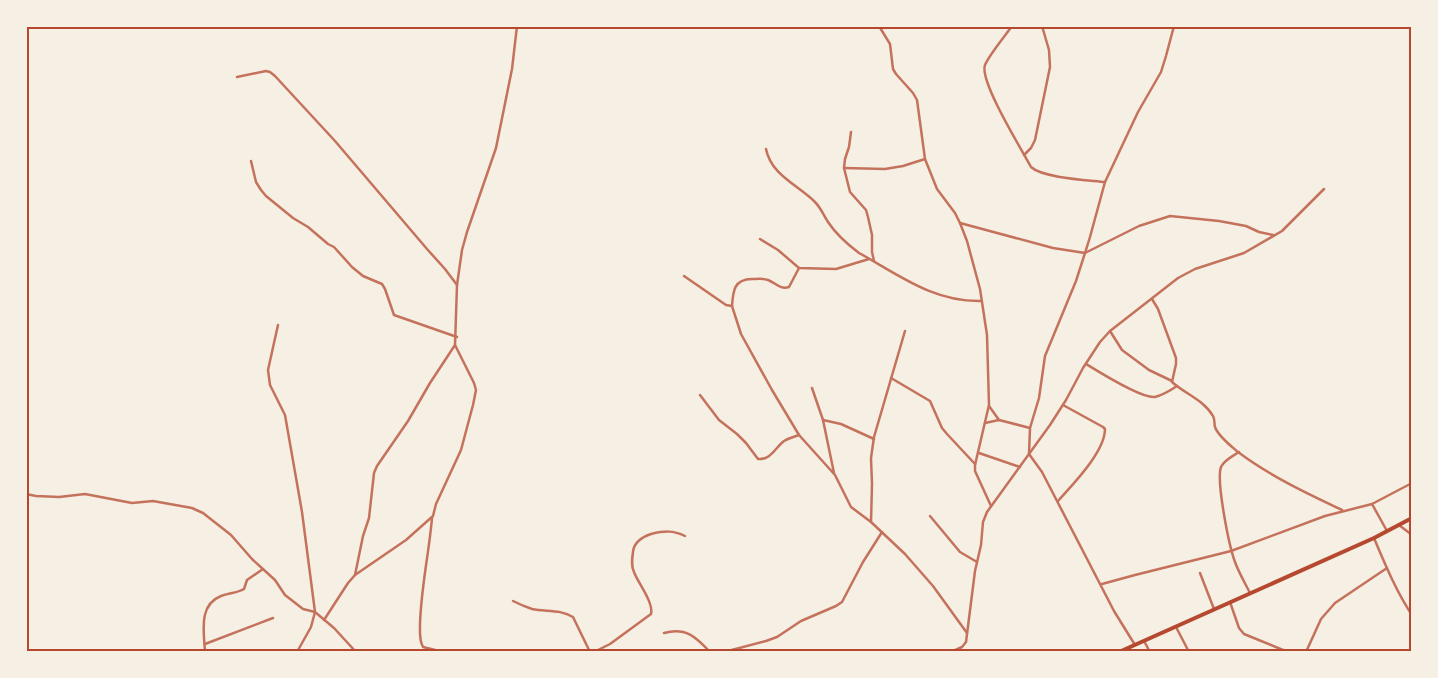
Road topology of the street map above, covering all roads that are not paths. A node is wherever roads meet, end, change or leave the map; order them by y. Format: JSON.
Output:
{"nodes":[{"id":1,"x":517,"y":26,"type":"edge"},
{"id":2,"x":878,"y":26,"type":"edge"},
{"id":3,"x":1012,"y":26,"type":"edge"},
{"id":4,"x":1042,"y":26,"type":"edge"},
{"id":5,"x":1174,"y":26,"type":"edge"},
{"id":6,"x":238,"y":77,"type":"dead end"},
{"id":7,"x":851,"y":132,"type":"dead end"},
{"id":8,"x":766,"y":149,"type":"dead end"},
{"id":9,"x":1024,"y":155,"type":"junction"},
{"id":10,"x":924,"y":159,"type":"junction"},
{"id":11,"x":252,"y":161,"type":"dead end"},
{"id":12,"x":844,"y":168,"type":"junction"},
{"id":13,"x":1105,"y":182,"type":"junction"},
{"id":14,"x":1324,"y":189,"type":"dead end"},
{"id":15,"x":960,"y":223,"type":"junction"},
{"id":16,"x":1274,"y":236,"type":"junction"},
{"id":17,"x":760,"y":239,"type":"dead end"},
{"id":18,"x":1085,"y":253,"type":"junction"},
{"id":19,"x":869,"y":259,"type":"junction"},
{"id":20,"x":874,"y":261,"type":"junction"},
{"id":21,"x":799,"y":268,"type":"junction"},
{"id":22,"x":684,"y":276,"type":"dead end"},
{"id":23,"x":457,"y":285,"type":"junction"},
{"id":24,"x":1151,"y":298,"type":"junction"},
{"id":25,"x":982,"y":301,"type":"junction"},
{"id":26,"x":732,"y":306,"type":"junction"},
{"id":27,"x":278,"y":325,"type":"dead end"},
{"id":28,"x":905,"y":331,"type":"dead end"},
{"id":29,"x":1110,"y":331,"type":"junction"},
{"id":30,"x":456,"y":337,"type":"junction"},
{"id":31,"x":455,"y":345,"type":"junction"},
{"id":32,"x":1086,"y":364,"type":"junction"},
{"id":33,"x":891,"y":378,"type":"junction"},
{"id":34,"x":1172,"y":381,"type":"junction"},
{"id":35,"x":1177,"y":386,"type":"junction"},
{"id":36,"x":812,"y":388,"type":"dead end"},
{"id":37,"x":700,"y":395,"type":"dead end"},
{"id":38,"x":989,"y":405,"type":"junction"},
{"id":39,"x":1063,"y":405,"type":"junction"},
{"id":40,"x":823,"y":420,"type":"junction"},
{"id":41,"x":999,"y":420,"type":"junction"},
{"id":42,"x":985,"y":423,"type":"junction"},
{"id":43,"x":1030,"y":428,"type":"junction"},
{"id":44,"x":799,"y":435,"type":"junction"},
{"id":45,"x":874,"y":439,"type":"junction"},
{"id":46,"x":1238,"y":452,"type":"junction"},
{"id":47,"x":979,"y":453,"type":"junction"},
{"id":48,"x":1029,"y":454,"type":"junction"},
{"id":49,"x":975,"y":465,"type":"junction"},
{"id":50,"x":1020,"y":467,"type":"junction"},
{"id":51,"x":835,"y":475,"type":"junction"},
{"id":52,"x":1412,"y":483,"type":"edge"},
{"id":53,"x":26,"y":494,"type":"edge"},
{"id":54,"x":1058,"y":502,"type":"junction"},
{"id":55,"x":1372,"y":504,"type":"junction"},
{"id":56,"x":991,"y":506,"type":"junction"},
{"id":57,"x":1343,"y":511,"type":"junction"},
{"id":58,"x":433,"y":516,"type":"junction"},
{"id":59,"x":930,"y":516,"type":"dead end"},
{"id":60,"x":1412,"y":518,"type":"edge"},
{"id":61,"x":871,"y":522,"type":"junction"},
{"id":62,"x":1400,"y":524,"type":"junction"},
{"id":63,"x":1387,"y":531,"type":"junction"},
{"id":64,"x":882,"y":532,"type":"junction"},
{"id":65,"x":1412,"y":535,"type":"edge"},
{"id":66,"x":685,"y":536,"type":"dead end"},
{"id":67,"x":1374,"y":538,"type":"junction"},
{"id":68,"x":1231,"y":551,"type":"junction"},
{"id":69,"x":977,"y":562,"type":"junction"},
{"id":70,"x":1387,"y":568,"type":"junction"},
{"id":71,"x":264,"y":569,"type":"junction"},
{"id":72,"x":1200,"y":573,"type":"dead end"},
{"id":73,"x":355,"y":575,"type":"junction"},
{"id":74,"x":1102,"y":584,"type":"junction"},
{"id":75,"x":1250,"y":593,"type":"junction"},
{"id":76,"x":513,"y":601,"type":"dead end"},
{"id":77,"x":1230,"y":602,"type":"junction"},
{"id":78,"x":1214,"y":609,"type":"junction"},
{"id":79,"x":315,"y":612,"type":"junction"},
{"id":80,"x":1412,"y":615,"type":"edge"},
{"id":81,"x":273,"y":618,"type":"dead end"},
{"id":82,"x":324,"y":620,"type":"junction"},
{"id":83,"x":1176,"y":626,"type":"junction"},
{"id":84,"x":664,"y":633,"type":"dead end"},
{"id":85,"x":968,"y":634,"type":"junction"},
{"id":86,"x":1144,"y":641,"type":"junction"},
{"id":87,"x":204,"y":644,"type":"junction"},
{"id":88,"x":1135,"y":645,"type":"junction"},
{"id":89,"x":205,"y":652,"type":"edge"},
{"id":90,"x":297,"y":652,"type":"edge"},
{"id":91,"x":356,"y":652,"type":"edge"},
{"id":92,"x":443,"y":652,"type":"edge"},
{"id":93,"x":590,"y":652,"type":"edge"},
{"id":94,"x":594,"y":652,"type":"edge"},
{"id":95,"x":710,"y":652,"type":"edge"},
{"id":96,"x":724,"y":652,"type":"edge"},
{"id":97,"x":951,"y":652,"type":"edge"},
{"id":98,"x":1119,"y":652,"type":"edge"},
{"id":99,"x":1150,"y":652,"type":"edge"},
{"id":100,"x":1189,"y":652,"type":"edge"},
{"id":101,"x":1288,"y":652,"type":"edge"},
{"id":102,"x":1306,"y":652,"type":"edge"}],
"edges":[{"from":1,"to":23,"type":"street"},
{"from":2,"to":10,"type":"street"},
{"from":3,"to":9,"type":"street"},
{"from":4,"to":9,"type":"street"},
{"from":5,"to":13,"type":"street"},
{"from":6,"to":23,"type":"street"},
{"from":7,"to":12,"type":"street"},
{"from":8,"to":19,"type":"street"},
{"from":9,"to":13,"type":"street"},
{"from":10,"to":12,"type":"street"},
{"from":10,"to":15,"type":"street"},
{"from":11,"to":30,"type":"street"},
{"from":12,"to":20,"type":"street"},
{"from":13,"to":18,"type":"street"},
{"from":14,"to":16,"type":"street"},
{"from":15,"to":18,"type":"street"},
{"from":15,"to":25,"type":"street"},
{"from":16,"to":18,"type":"street"},
{"from":16,"to":24,"type":"street"},
{"from":17,"to":21,"type":"street"},
{"from":18,"to":43,"type":"street"},
{"from":19,"to":20,"type":"street"},
{"from":19,"to":21,"type":"street"},
{"from":20,"to":25,"type":"street"},
{"from":21,"to":26,"type":"street"},
{"from":22,"to":26,"type":"street"},
{"from":23,"to":30,"type":"street"},
{"from":24,"to":29,"type":"street"},
{"from":24,"to":34,"type":"street"},
{"from":25,"to":38,"type":"street"},
{"from":26,"to":44,"type":"street"},
{"from":27,"to":79,"type":"street"},
{"from":28,"to":33,"type":"street"},
{"from":29,"to":32,"type":"street"},
{"from":29,"to":34,"type":"street"},
{"from":30,"to":31,"type":"street"},
{"from":31,"to":58,"type":"street"},
{"from":31,"to":73,"type":"street"},
{"from":32,"to":35,"type":"street"},
{"from":32,"to":39,"type":"street"},
{"from":33,"to":45,"type":"street"},
{"from":33,"to":49,"type":"street"},
{"from":34,"to":35,"type":"street"},
{"from":35,"to":46,"type":"street"},
{"from":36,"to":40,"type":"street"},
{"from":37,"to":44,"type":"street"},
{"from":38,"to":41,"type":"street"},
{"from":38,"to":42,"type":"street"},
{"from":39,"to":48,"type":"street"},
{"from":39,"to":54,"type":"street"},
{"from":40,"to":45,"type":"street"},
{"from":40,"to":51,"type":"street"},
{"from":41,"to":42,"type":"street"},
{"from":41,"to":43,"type":"street"},
{"from":42,"to":47,"type":"street"},
{"from":43,"to":48,"type":"street"},
{"from":44,"to":51,"type":"street"},
{"from":45,"to":61,"type":"street"},
{"from":46,"to":57,"type":"street"},
{"from":46,"to":68,"type":"street"},
{"from":47,"to":49,"type":"street"},
{"from":47,"to":50,"type":"street"},
{"from":48,"to":50,"type":"street"},
{"from":48,"to":54,"type":"street"},
{"from":49,"to":56,"type":"street"},
{"from":50,"to":56,"type":"street"},
{"from":51,"to":61,"type":"street"},
{"from":52,"to":55,"type":"street"},
{"from":53,"to":71,"type":"street"},
{"from":54,"to":74,"type":"street"},
{"from":55,"to":57,"type":"street"},
{"from":55,"to":63,"type":"street"},
{"from":56,"to":69,"type":"street"},
{"from":57,"to":68,"type":"street"},
{"from":58,"to":73,"type":"street"},
{"from":58,"to":92,"type":"street"},
{"from":59,"to":69,"type":"street"},
{"from":60,"to":62,"type":"main road"},
{"from":61,"to":64,"type":"street"},
{"from":62,"to":63,"type":"main road"},
{"from":62,"to":65,"type":"street"},
{"from":63,"to":67,"type":"main road"},
{"from":64,"to":85,"type":"street"},
{"from":64,"to":96,"type":"street"},
{"from":66,"to":94,"type":"street"},
{"from":67,"to":70,"type":"street"},
{"from":67,"to":75,"type":"main road"},
{"from":68,"to":74,"type":"street"},
{"from":68,"to":75,"type":"street"},
{"from":69,"to":85,"type":"street"},
{"from":70,"to":80,"type":"street"},
{"from":70,"to":102,"type":"street"},
{"from":71,"to":79,"type":"street"},
{"from":71,"to":87,"type":"street"},
{"from":72,"to":78,"type":"street"},
{"from":73,"to":82,"type":"street"},
{"from":74,"to":88,"type":"street"},
{"from":75,"to":77,"type":"main road"},
{"from":76,"to":93,"type":"street"},
{"from":77,"to":78,"type":"main road"},
{"from":77,"to":101,"type":"street"},
{"from":78,"to":83,"type":"main road"},
{"from":79,"to":82,"type":"street"},
{"from":79,"to":90,"type":"street"},
{"from":81,"to":87,"type":"street"},
{"from":82,"to":91,"type":"street"},
{"from":83,"to":86,"type":"main road"},
{"from":83,"to":100,"type":"street"},
{"from":84,"to":95,"type":"street"},
{"from":85,"to":97,"type":"street"},
{"from":86,"to":88,"type":"main road"},
{"from":86,"to":99,"type":"street"},
{"from":87,"to":89,"type":"street"},
{"from":88,"to":98,"type":"main road"}]}
